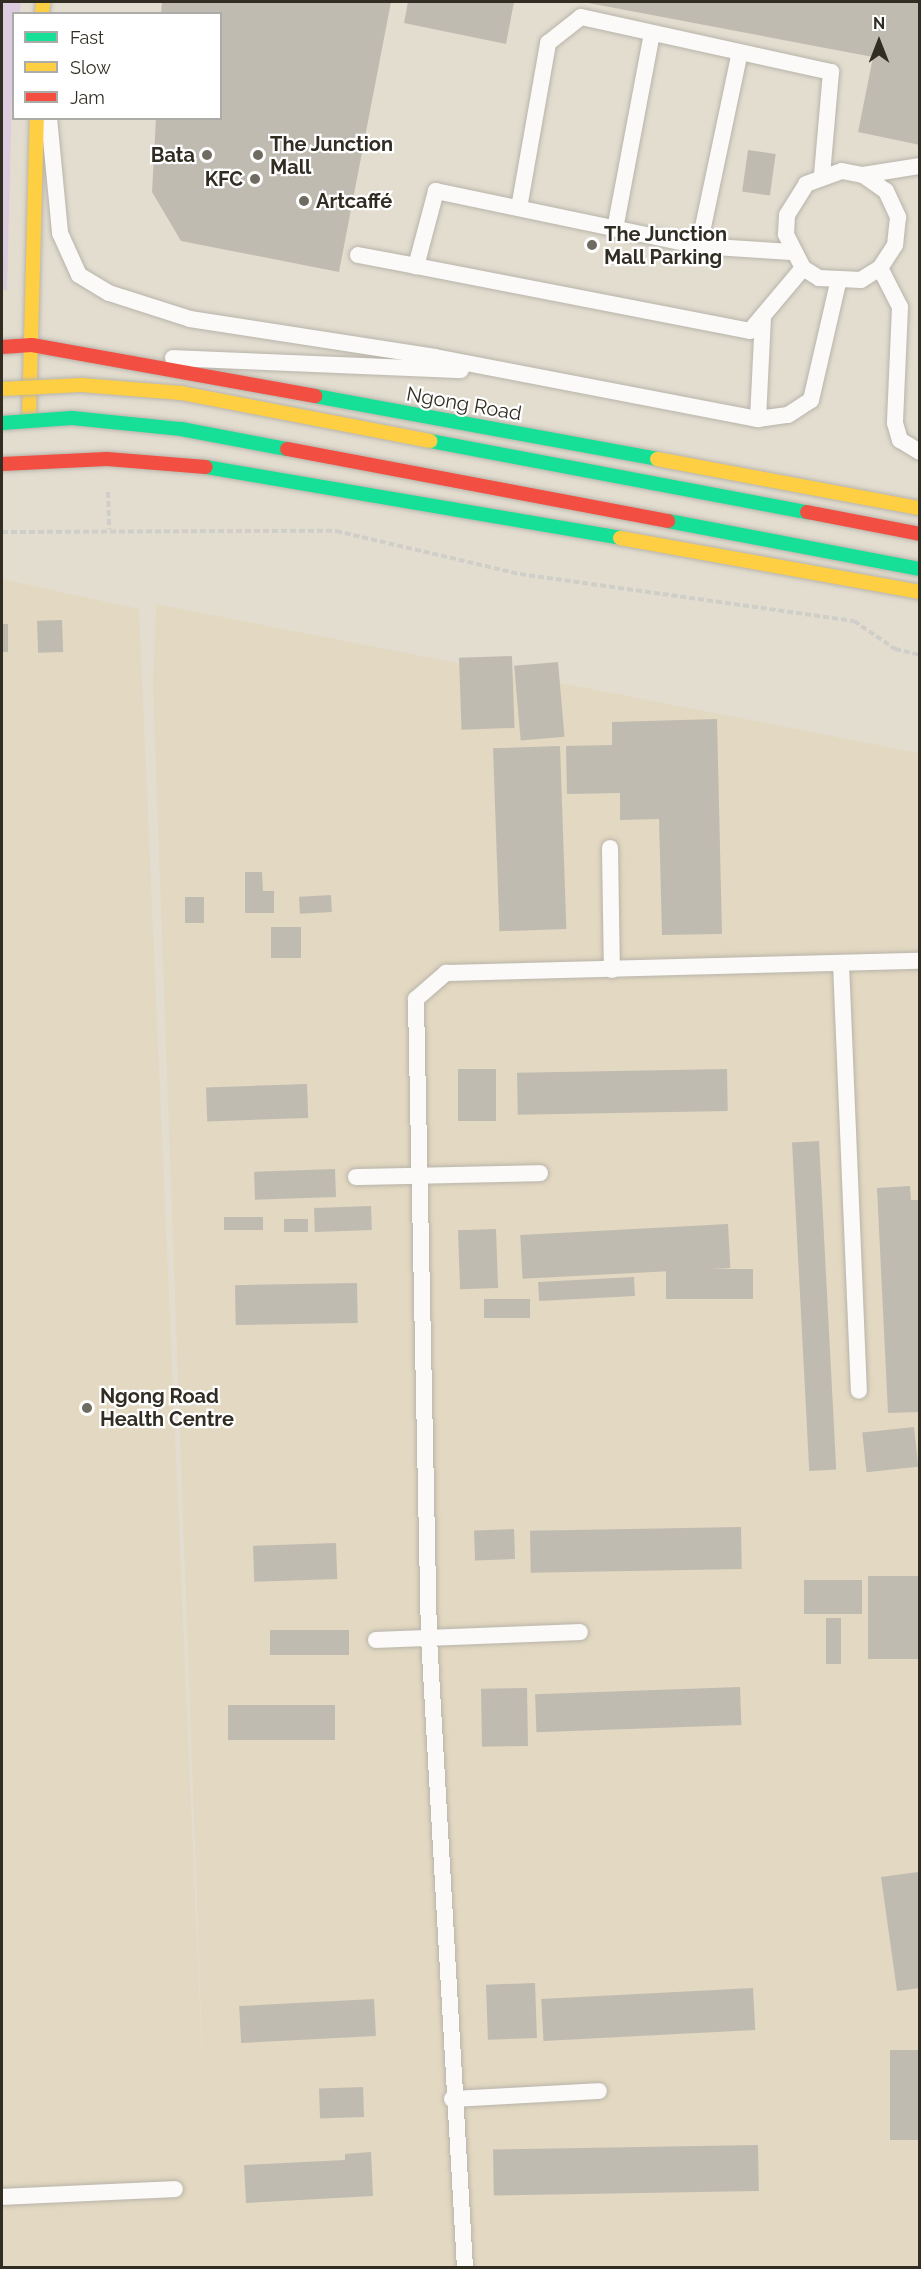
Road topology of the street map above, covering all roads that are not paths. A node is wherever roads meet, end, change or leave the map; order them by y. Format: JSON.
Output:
{"nodes":[{"id":1,"x":652,"y":33,"type":"junction"},
{"id":2,"x":740,"y":52,"type":"junction"},
{"id":3,"x":38,"y":120,"type":"edge"},
{"id":4,"x":49,"y":120,"type":"edge"},
{"id":5,"x":920,"y":166,"type":"edge"},
{"id":6,"x":822,"y":174,"type":"junction"},
{"id":7,"x":863,"y":175,"type":"junction"},
{"id":8,"x":519,"y":208,"type":"junction"},
{"id":9,"x":615,"y":228,"type":"junction"},
{"id":10,"x":699,"y":246,"type":"junction"},
{"id":11,"x":791,"y":252,"type":"junction"},
{"id":12,"x":358,"y":255,"type":"dead end"},
{"id":13,"x":416,"y":266,"type":"junction"},
{"id":14,"x":803,"y":268,"type":"junction"},
{"id":15,"x":880,"y":268,"type":"junction"},
{"id":16,"x":838,"y":283,"type":"junction"},
{"id":17,"x":763,"y":316,"type":"junction"},
{"id":18,"x":32,"y":345,"type":"junction"},
{"id":19,"x":2,"y":347,"type":"edge"},
{"id":20,"x":130,"y":362,"type":"junction"},
{"id":21,"x":507,"y":371,"type":"junction"},
{"id":22,"x":2,"y":389,"type":"edge"},
{"id":23,"x":758,"y":419,"type":"junction"},
{"id":24,"x":2,"y":423,"type":"edge"},
{"id":25,"x":28,"y":450,"type":"junction"},
{"id":26,"x":920,"y":452,"type":"edge"},
{"id":27,"x":2,"y":464,"type":"edge"},
{"id":28,"x":920,"y":508,"type":"edge"},
{"id":29,"x":920,"y":534,"type":"edge"},
{"id":30,"x":920,"y":569,"type":"edge"},
{"id":31,"x":920,"y":592,"type":"edge"},
{"id":32,"x":610,"y":848,"type":"dead end"},
{"id":33,"x":920,"y":961,"type":"edge"},
{"id":34,"x":841,"y":964,"type":"junction"},
{"id":35,"x":612,"y":970,"type":"junction"},
{"id":36,"x":540,"y":1173,"type":"dead end"},
{"id":37,"x":420,"y":1176,"type":"junction"},
{"id":38,"x":356,"y":1178,"type":"dead end"},
{"id":39,"x":859,"y":1391,"type":"dead end"},
{"id":40,"x":580,"y":1632,"type":"dead end"},
{"id":41,"x":429,"y":1638,"type":"junction"},
{"id":42,"x":376,"y":1640,"type":"dead end"},
{"id":43,"x":599,"y":2091,"type":"dead end"},
{"id":44,"x":452,"y":2099,"type":"junction"},
{"id":45,"x":175,"y":2189,"type":"dead end"},
{"id":46,"x":2,"y":2197,"type":"edge"},
{"id":47,"x":465,"y":2268,"type":"edge"}],
"edges":[{"from":1,"to":2,"type":"lane"},
{"from":1,"to":8,"type":"lane"},
{"from":1,"to":9,"type":"lane"},
{"from":2,"to":6,"type":"lane"},
{"from":2,"to":10,"type":"lane"},
{"from":3,"to":18,"type":"main road"},
{"from":4,"to":21,"type":"lane"},
{"from":5,"to":7,"type":"lane"},
{"from":6,"to":7,"type":"lane"},
{"from":6,"to":11,"type":"lane"},
{"from":7,"to":15,"type":"lane"},
{"from":8,"to":9,"type":"lane"},
{"from":8,"to":13,"type":"lane"},
{"from":9,"to":10,"type":"lane"},
{"from":10,"to":11,"type":"lane"},
{"from":11,"to":14,"type":"lane"},
{"from":12,"to":13,"type":"lane"},
{"from":13,"to":17,"type":"lane"},
{"from":14,"to":16,"type":"lane"},
{"from":14,"to":17,"type":"lane"},
{"from":15,"to":16,"type":"lane"},
{"from":15,"to":26,"type":"lane"},
{"from":16,"to":23,"type":"lane"},
{"from":17,"to":23,"type":"lane"},
{"from":18,"to":19,"type":"main road","name":"Ngong Road"},
{"from":18,"to":20,"type":"main road","name":"Ngong Road"},
{"from":18,"to":25,"type":"main road"},
{"from":20,"to":21,"type":"lane"},
{"from":20,"to":28,"type":"main road","name":"Ngong Road"},
{"from":21,"to":23,"type":"lane"},
{"from":22,"to":29,"type":"main road","bridge":true},
{"from":24,"to":30,"type":"main road","bridge":true},
{"from":25,"to":27,"type":"main road"},
{"from":25,"to":31,"type":"main road"},
{"from":32,"to":35,"type":"lane"},
{"from":33,"to":34,"type":"lane"},
{"from":34,"to":35,"type":"lane"},
{"from":34,"to":39,"type":"lane"},
{"from":35,"to":37,"type":"lane"},
{"from":36,"to":37,"type":"lane"},
{"from":37,"to":38,"type":"lane"},
{"from":37,"to":41,"type":"lane"},
{"from":40,"to":41,"type":"lane"},
{"from":41,"to":42,"type":"lane"},
{"from":41,"to":44,"type":"lane"},
{"from":43,"to":44,"type":"lane"},
{"from":44,"to":47,"type":"lane"},
{"from":45,"to":46,"type":"lane"}]}
